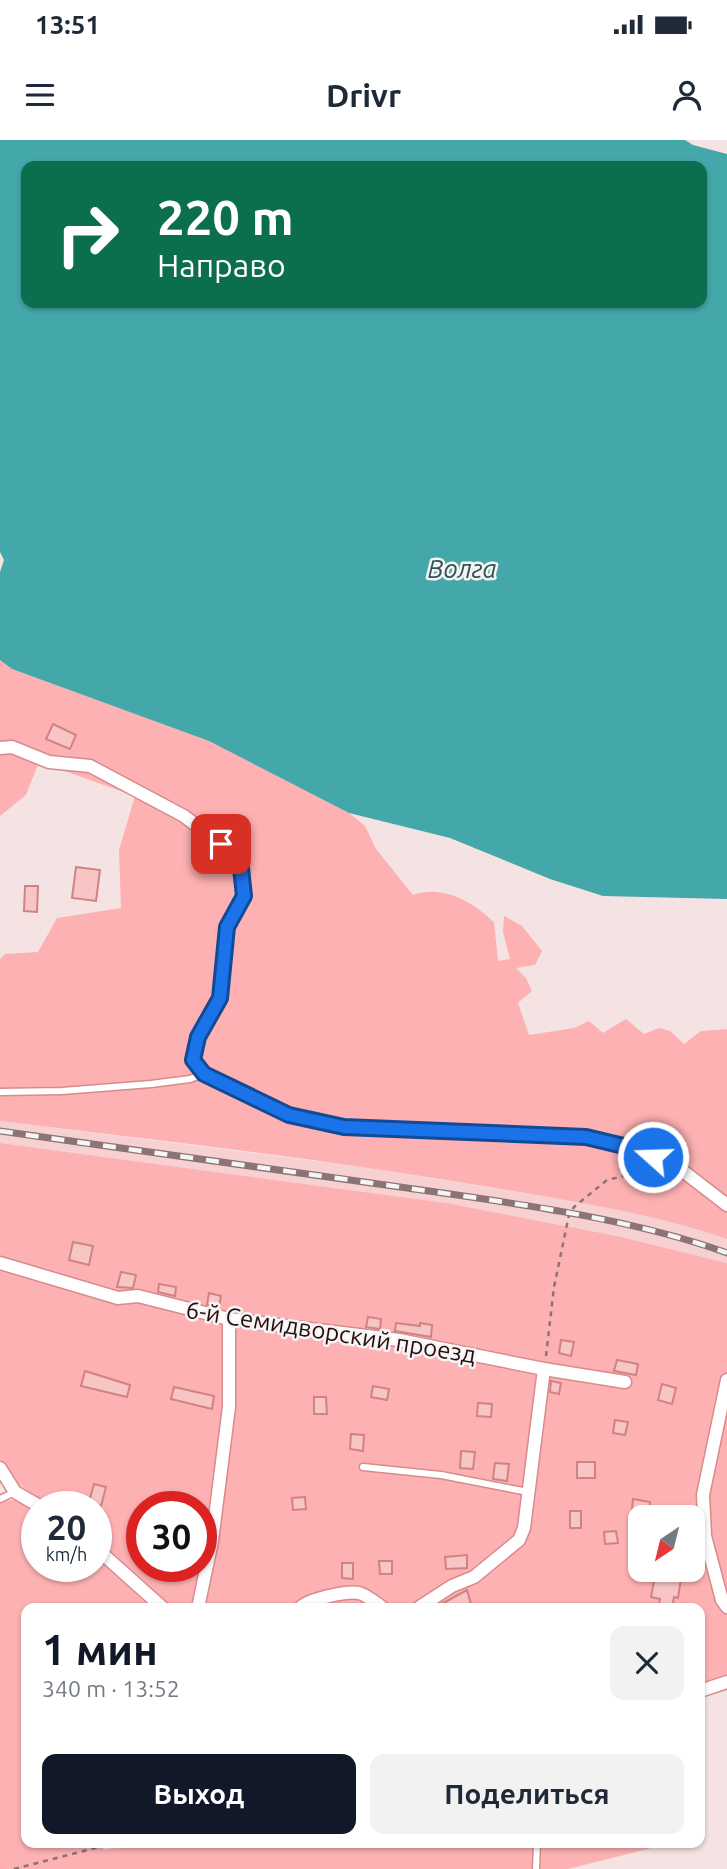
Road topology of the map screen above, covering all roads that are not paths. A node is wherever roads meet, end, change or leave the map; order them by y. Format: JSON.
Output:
{"nodes":[{"id":1,"x":0,"y":748,"type":"edge"},
{"id":2,"x":204,"y":1074,"type":"junction"},
{"id":3,"x":0,"y":1092,"type":"edge"},
{"id":4,"x":727,"y":1205,"type":"edge"},
{"id":5,"x":0,"y":1263,"type":"edge"},
{"id":6,"x":229,"y":1319,"type":"junction"},
{"id":7,"x":544,"y":1369,"type":"junction"},
{"id":8,"x":727,"y":1380,"type":"edge"},
{"id":9,"x":625,"y":1382,"type":"dead end"},
{"id":10,"x":363,"y":1467,"type":"dead end"},
{"id":11,"x":0,"y":1468,"type":"edge"},
{"id":12,"x":15,"y":1492,"type":"junction"},
{"id":13,"x":528,"y":1492,"type":"junction"},
{"id":14,"x":21,"y":1495,"type":"edge"},
{"id":15,"x":0,"y":1499,"type":"edge"},
{"id":16,"x":112,"y":1563,"type":"edge"},
{"id":17,"x":154,"y":1603,"type":"edge"},
{"id":18,"x":199,"y":1603,"type":"edge"},
{"id":19,"x":307,"y":1603,"type":"edge"},
{"id":20,"x":374,"y":1603,"type":"edge"},
{"id":21,"x":426,"y":1603,"type":"edge"},
{"id":22,"x":727,"y":1607,"type":"edge"},
{"id":23,"x":727,"y":1682,"type":"edge"},
{"id":24,"x":705,"y":1689,"type":"edge"},
{"id":25,"x":537,"y":1848,"type":"edge"},
{"id":26,"x":536,"y":1869,"type":"edge"}],
"edges":[{"from":1,"to":2,"type":"street"},
{"from":2,"to":3,"type":"lane"},
{"from":2,"to":4,"type":"street"},
{"from":5,"to":6,"type":"street","name":"6-й Семидворский проезд"},
{"from":6,"to":7,"type":"street","name":"6-й Семидворский проезд"},
{"from":6,"to":18,"type":"street"},
{"from":7,"to":9,"type":"street","name":"6-й Семидворский проезд"},
{"from":7,"to":13,"type":"street"},
{"from":8,"to":22,"type":"street"},
{"from":10,"to":13,"type":"lane"},
{"from":11,"to":12,"type":"street"},
{"from":12,"to":14,"type":"street"},
{"from":12,"to":15,"type":"lane"},
{"from":13,"to":21,"type":"street"},
{"from":16,"to":17,"type":"street"},
{"from":19,"to":20,"type":"street"},
{"from":23,"to":24,"type":"street"},
{"from":25,"to":26,"type":"lane"}]}
